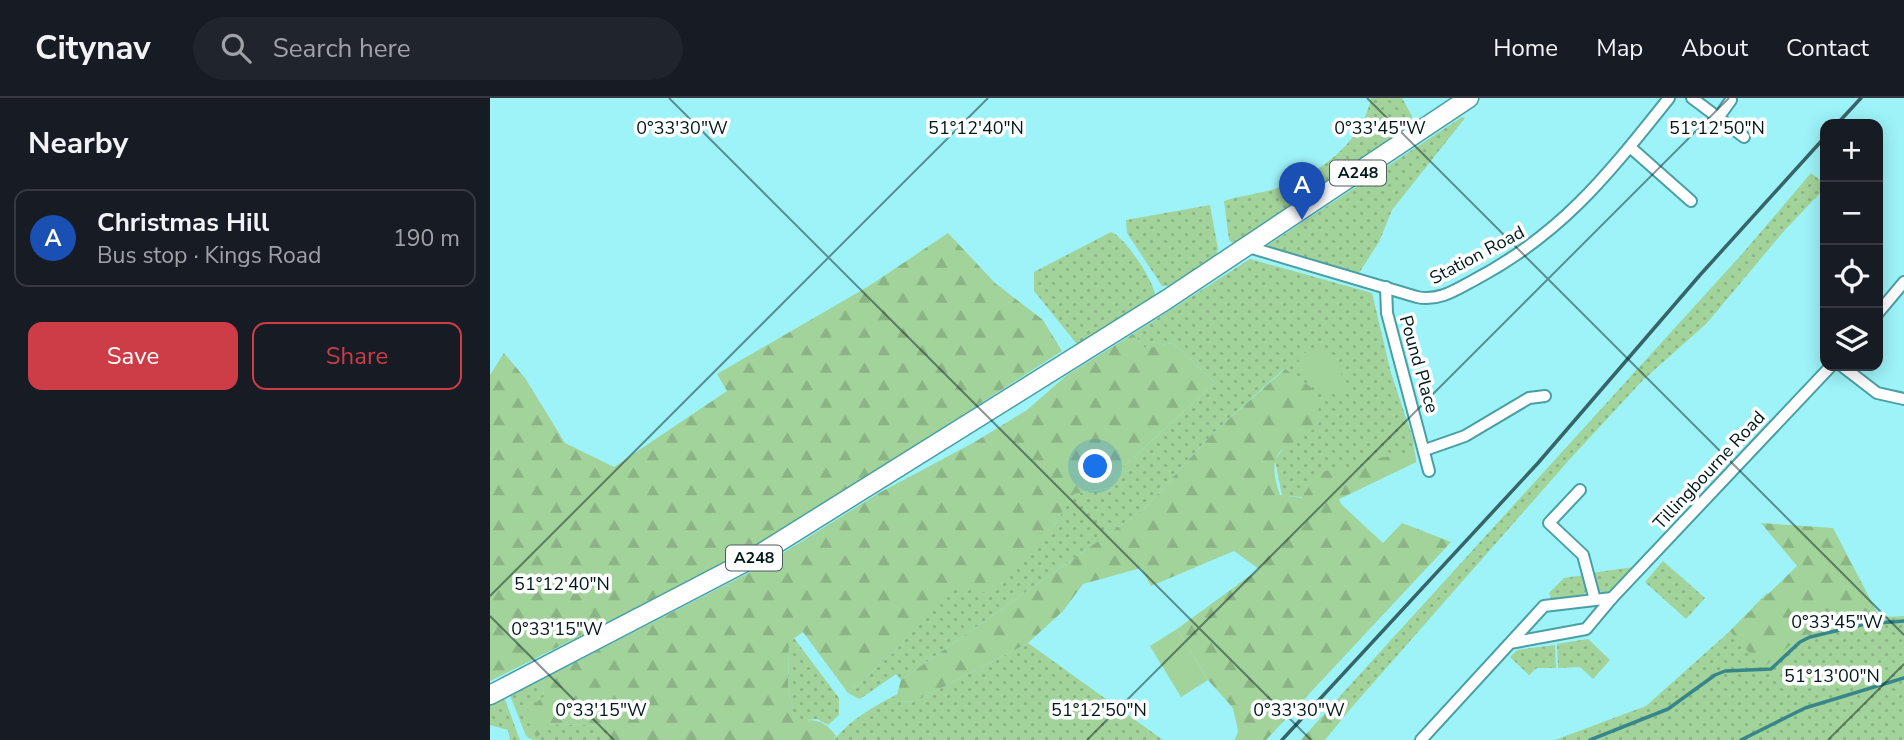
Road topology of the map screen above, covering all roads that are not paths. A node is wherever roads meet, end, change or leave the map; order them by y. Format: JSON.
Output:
{"nodes":[{"id":1,"x":1469,"y":98,"type":"edge"},
{"id":2,"x":1669,"y":98,"type":"edge"},
{"id":3,"x":1692,"y":98,"type":"edge"},
{"id":4,"x":1731,"y":100,"type":"dead end"},
{"id":5,"x":1718,"y":118,"type":"junction"},
{"id":6,"x":1744,"y":137,"type":"dead end"},
{"id":7,"x":1629,"y":147,"type":"junction"},
{"id":8,"x":1691,"y":201,"type":"dead end"},
{"id":9,"x":1245,"y":246,"type":"junction"},
{"id":10,"x":1904,"y":282,"type":"edge"},
{"id":11,"x":1386,"y":287,"type":"junction"},
{"id":12,"x":1882,"y":308,"type":"edge"},
{"id":13,"x":1827,"y":371,"type":"edge"},
{"id":14,"x":1848,"y":371,"type":"edge"},
{"id":15,"x":1545,"y":397,"type":"dead end"},
{"id":16,"x":1904,"y":399,"type":"edge"},
{"id":17,"x":1425,"y":450,"type":"junction"},
{"id":18,"x":1429,"y":471,"type":"dead end"},
{"id":19,"x":1580,"y":490,"type":"dead end"},
{"id":20,"x":1612,"y":598,"type":"junction"},
{"id":21,"x":1595,"y":600,"type":"junction"},
{"id":22,"x":1510,"y":643,"type":"junction"},
{"id":23,"x":490,"y":695,"type":"edge"},
{"id":24,"x":1421,"y":740,"type":"edge"}],
"edges":[{"from":1,"to":9,"type":"main road","number":"A248"},
{"from":2,"to":7,"type":"street","name":"Station Road"},
{"from":3,"to":5,"type":"street"},
{"from":4,"to":5,"type":"street"},
{"from":5,"to":6,"type":"street"},
{"from":7,"to":8,"type":"street"},
{"from":7,"to":11,"type":"street","name":"Station Road"},
{"from":9,"to":11,"type":"street","name":"Station Road"},
{"from":9,"to":23,"type":"main road","number":"A248"},
{"from":10,"to":12,"type":"street"},
{"from":11,"to":17,"type":"street","name":"Pound Place"},
{"from":13,"to":20,"type":"street","name":"Tillingbourne Road"},
{"from":14,"to":16,"type":"street"},
{"from":15,"to":17,"type":"street"},
{"from":17,"to":18,"type":"street","name":"Pound Place"},
{"from":19,"to":21,"type":"street"},
{"from":20,"to":21,"type":"street"},
{"from":20,"to":22,"type":"street","name":"Tillingbourne Road"},
{"from":21,"to":22,"type":"street"},
{"from":22,"to":24,"type":"street"}]}
